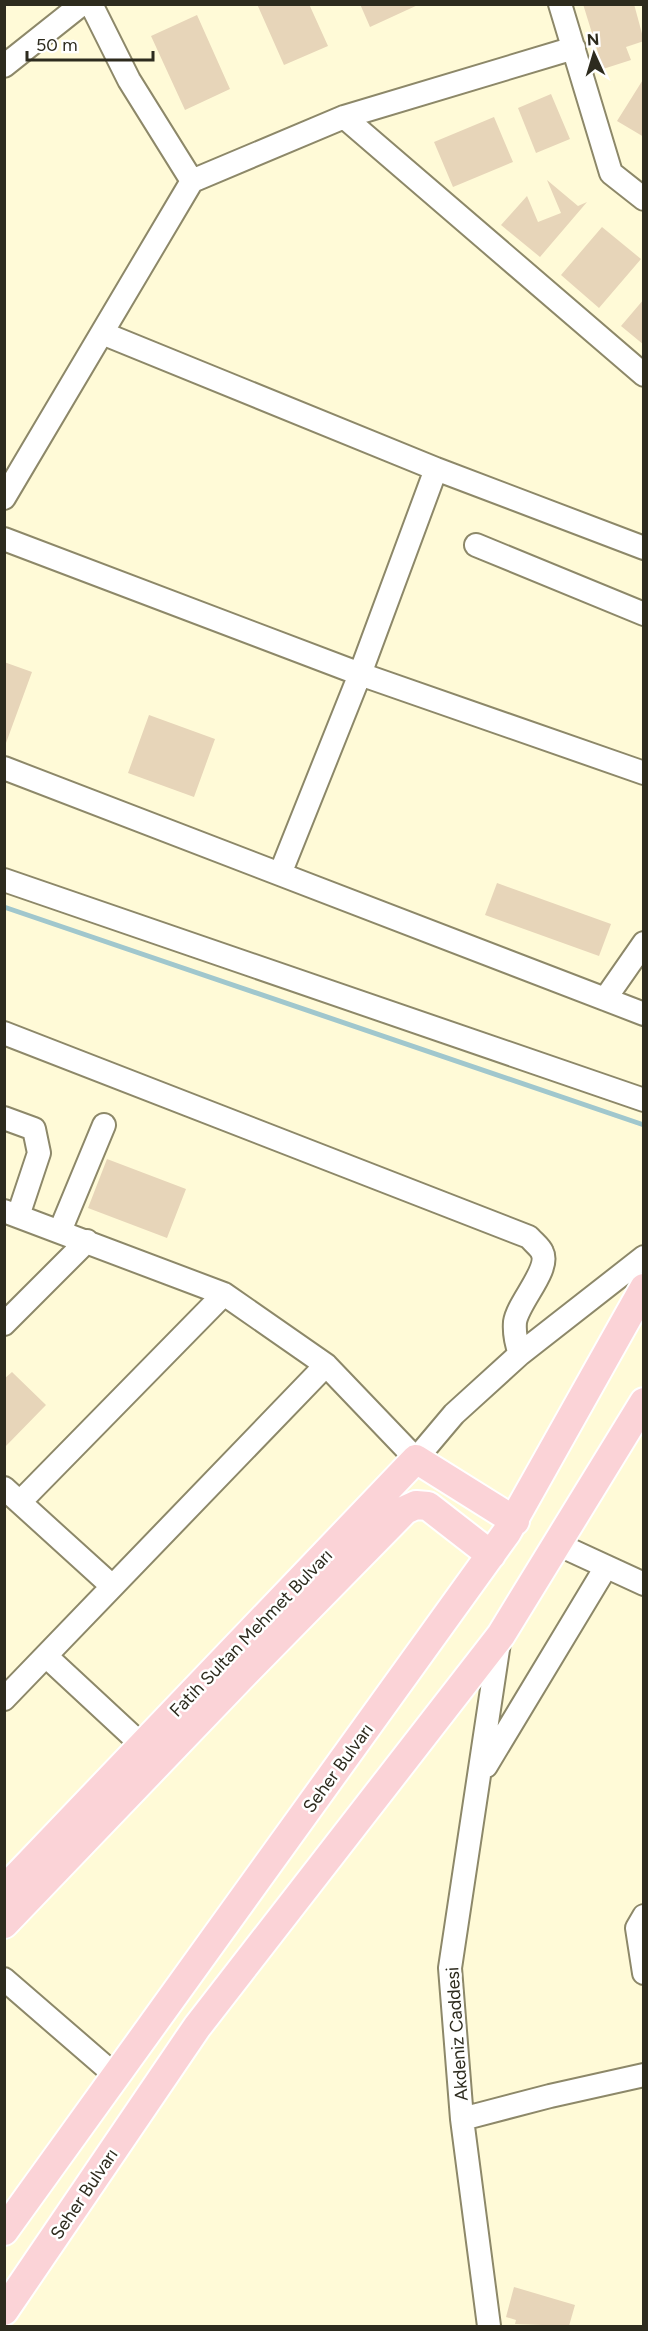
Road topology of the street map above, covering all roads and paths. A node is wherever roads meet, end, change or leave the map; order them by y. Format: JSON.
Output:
{"nodes":[{"id":1,"x":82,"y":4,"type":"edge"},
{"id":2,"x":91,"y":4,"type":"edge"},
{"id":3,"x":560,"y":4,"type":"edge"},
{"id":4,"x":574,"y":48,"type":"junction"},
{"id":5,"x":4,"y":66,"type":"edge"},
{"id":6,"x":344,"y":117,"type":"junction"},
{"id":7,"x":192,"y":181,"type":"junction"},
{"id":8,"x":644,"y":199,"type":"edge"},
{"id":9,"x":102,"y":333,"type":"junction"},
{"id":10,"x":644,"y":375,"type":"edge"},
{"id":11,"x":436,"y":469,"type":"junction"},
{"id":12,"x":4,"y":498,"type":"edge"},
{"id":13,"x":4,"y":539,"type":"edge"},
{"id":14,"x":476,"y":545,"type":"dead end"},
{"id":15,"x":644,"y":549,"type":"edge"},
{"id":16,"x":644,"y":614,"type":"edge"},
{"id":17,"x":360,"y":674,"type":"junction"},
{"id":18,"x":4,"y":768,"type":"edge"},
{"id":19,"x":644,"y":773,"type":"edge"},
{"id":20,"x":280,"y":874,"type":"junction"},
{"id":21,"x":4,"y":880,"type":"edge"},
{"id":22,"x":644,"y":942,"type":"edge"},
{"id":23,"x":605,"y":999,"type":"junction"},
{"id":24,"x":644,"y":1014,"type":"edge"},
{"id":25,"x":4,"y":1033,"type":"edge"},
{"id":26,"x":644,"y":1100,"type":"edge"},
{"id":27,"x":4,"y":1118,"type":"edge"},
{"id":28,"x":104,"y":1125,"type":"dead end"},
{"id":29,"x":11,"y":1214,"type":"edge"},
{"id":30,"x":60,"y":1232,"type":"junction"},
{"id":31,"x":87,"y":1241,"type":"junction"},
{"id":32,"x":644,"y":1257,"type":"edge"},
{"id":33,"x":644,"y":1288,"type":"edge"},
{"id":34,"x":224,"y":1294,"type":"junction"},
{"id":35,"x":4,"y":1324,"type":"edge"},
{"id":36,"x":520,"y":1354,"type":"junction"},
{"id":37,"x":326,"y":1365,"type":"junction"},
{"id":38,"x":644,"y":1402,"type":"edge"},
{"id":39,"x":416,"y":1459,"type":"junction"},
{"id":40,"x":12,"y":1495,"type":"edge"},
{"id":41,"x":515,"y":1521,"type":"junction"},
{"id":42,"x":555,"y":1543,"type":"junction"},
{"id":43,"x":491,"y":1555,"type":"junction"},
{"id":44,"x":606,"y":1567,"type":"junction"},
{"id":45,"x":644,"y":1584,"type":"edge"},
{"id":46,"x":112,"y":1587,"type":"junction"},
{"id":47,"x":501,"y":1635,"type":"junction"},
{"id":48,"x":46,"y":1656,"type":"junction"},
{"id":49,"x":4,"y":1699,"type":"edge"},
{"id":50,"x":144,"y":1746,"type":"junction"},
{"id":51,"x":480,"y":1776,"type":"junction"},
{"id":52,"x":4,"y":1890,"type":"edge"},
{"id":53,"x":644,"y":1916,"type":"edge"},
{"id":54,"x":4,"y":1924,"type":"edge"},
{"id":55,"x":644,"y":1973,"type":"edge"},
{"id":56,"x":4,"y":1979,"type":"edge"},
{"id":57,"x":644,"y":2075,"type":"edge"},
{"id":58,"x":116,"y":2076,"type":"junction"},
{"id":59,"x":462,"y":2119,"type":"junction"},
{"id":60,"x":4,"y":2231,"type":"edge"},
{"id":61,"x":4,"y":2312,"type":"edge"},
{"id":62,"x":489,"y":2326,"type":"edge"}],
"edges":[{"from":1,"to":5,"type":"street"},
{"from":2,"to":7,"type":"street"},
{"from":3,"to":4,"type":"street"},
{"from":4,"to":6,"type":"street"},
{"from":4,"to":8,"type":"street"},
{"from":6,"to":7,"type":"street"},
{"from":6,"to":10,"type":"street"},
{"from":7,"to":9,"type":"street"},
{"from":9,"to":11,"type":"street"},
{"from":9,"to":12,"type":"street"},
{"from":11,"to":15,"type":"street"},
{"from":11,"to":17,"type":"street"},
{"from":13,"to":17,"type":"street"},
{"from":14,"to":16,"type":"street"},
{"from":17,"to":19,"type":"street"},
{"from":17,"to":20,"type":"street"},
{"from":18,"to":20,"type":"street"},
{"from":20,"to":23,"type":"street"},
{"from":21,"to":26,"type":"street"},
{"from":22,"to":23,"type":"street"},
{"from":23,"to":24,"type":"street"},
{"from":25,"to":36,"type":"street"},
{"from":27,"to":29,"type":"street"},
{"from":28,"to":30,"type":"street"},
{"from":29,"to":30,"type":"street"},
{"from":30,"to":31,"type":"street"},
{"from":31,"to":34,"type":"street"},
{"from":31,"to":35,"type":"street"},
{"from":32,"to":36,"type":"street"},
{"from":33,"to":41,"type":"main road","name":"Seher Bulvarı"},
{"from":34,"to":37,"type":"street"},
{"from":34,"to":40,"type":"street"},
{"from":36,"to":39,"type":"street"},
{"from":37,"to":39,"type":"street"},
{"from":37,"to":46,"type":"street"},
{"from":38,"to":42,"type":"main road","name":"Seher Bulvarı"},
{"from":39,"to":41,"type":"main road"},
{"from":39,"to":50,"type":"main road","name":"Fatih Sultan Mehmet Bulvarı"},
{"from":40,"to":46,"type":"street"},
{"from":41,"to":43,"type":"main road","name":"Seher Bulvarı"},
{"from":42,"to":44,"type":"street"},
{"from":42,"to":47,"type":"main road","name":"Seher Bulvarı"},
{"from":43,"to":54,"type":"main road","name":"Fatih Sultan Mehmet Bulvarı"},
{"from":43,"to":58,"type":"main road","name":"Seher Bulvarı"},
{"from":44,"to":45,"type":"street"},
{"from":44,"to":51,"type":"street"},
{"from":46,"to":48,"type":"street"},
{"from":47,"to":51,"type":"street","name":"Akdeniz Caddesi"},
{"from":47,"to":61,"type":"main road","name":"Seher Bulvarı"},
{"from":48,"to":49,"type":"street"},
{"from":48,"to":50,"type":"street"},
{"from":50,"to":52,"type":"main road","name":"Fatih Sultan Mehmet Bulvarı"},
{"from":51,"to":59,"type":"street","name":"Akdeniz Caddesi"},
{"from":53,"to":55,"type":"street"},
{"from":56,"to":58,"type":"street"},
{"from":57,"to":59,"type":"street"},
{"from":58,"to":60,"type":"main road","name":"Seher Bulvarı"},
{"from":59,"to":62,"type":"street","name":"Akdeniz Caddesi"}]}
